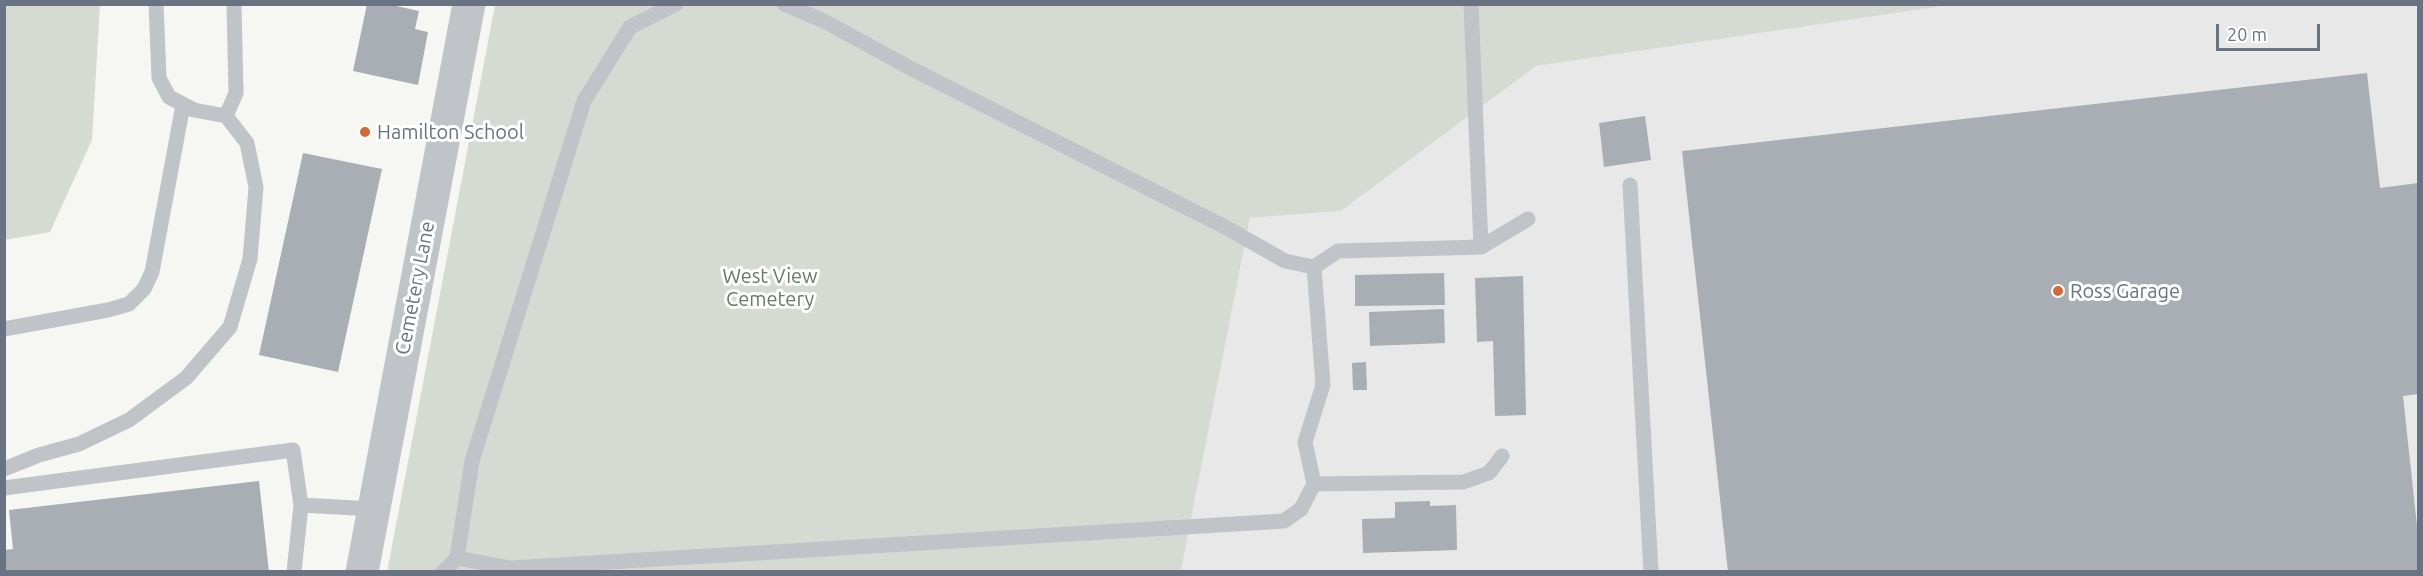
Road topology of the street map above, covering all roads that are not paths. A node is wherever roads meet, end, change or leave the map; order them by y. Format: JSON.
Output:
{"nodes":[{"id":1,"x":156,"y":4,"type":"edge"},
{"id":2,"x":234,"y":4,"type":"edge"},
{"id":3,"x":469,"y":4,"type":"edge"},
{"id":4,"x":676,"y":4,"type":"edge"},
{"id":5,"x":1471,"y":4,"type":"edge"},
{"id":6,"x":789,"y":6,"type":"edge"},
{"id":7,"x":183,"y":105,"type":"junction"},
{"id":8,"x":226,"y":116,"type":"junction"},
{"id":9,"x":1630,"y":185,"type":"dead end"},
{"id":10,"x":1528,"y":219,"type":"dead end"},
{"id":11,"x":1481,"y":247,"type":"junction"},
{"id":12,"x":1314,"y":267,"type":"junction"},
{"id":13,"x":4,"y":329,"type":"edge"},
{"id":14,"x":1502,"y":456,"type":"dead end"},
{"id":15,"x":4,"y":469,"type":"edge"},
{"id":16,"x":1314,"y":484,"type":"junction"},
{"id":17,"x":4,"y":488,"type":"edge"},
{"id":18,"x":301,"y":505,"type":"junction"},
{"id":19,"x":373,"y":509,"type":"junction"},
{"id":20,"x":457,"y":558,"type":"junction"},
{"id":21,"x":294,"y":572,"type":"edge"},
{"id":22,"x":362,"y":572,"type":"edge"},
{"id":23,"x":443,"y":572,"type":"edge"},
{"id":24,"x":1651,"y":572,"type":"edge"}],
"edges":[{"from":1,"to":7,"type":"lane"},
{"from":2,"to":8,"type":"lane"},
{"from":3,"to":19,"type":"street","name":"Cemetery Lane"},
{"from":4,"to":20,"type":"lane"},
{"from":5,"to":11,"type":"lane"},
{"from":6,"to":12,"type":"lane"},
{"from":7,"to":8,"type":"lane"},
{"from":7,"to":13,"type":"lane"},
{"from":8,"to":15,"type":"lane"},
{"from":9,"to":24,"type":"lane"},
{"from":10,"to":11,"type":"lane"},
{"from":11,"to":12,"type":"lane"},
{"from":12,"to":16,"type":"lane"},
{"from":14,"to":16,"type":"lane"},
{"from":16,"to":20,"type":"lane"},
{"from":17,"to":18,"type":"lane"},
{"from":18,"to":19,"type":"lane"},
{"from":18,"to":21,"type":"lane"},
{"from":19,"to":22,"type":"street","name":"Cemetery Lane"},
{"from":20,"to":23,"type":"lane"}]}
